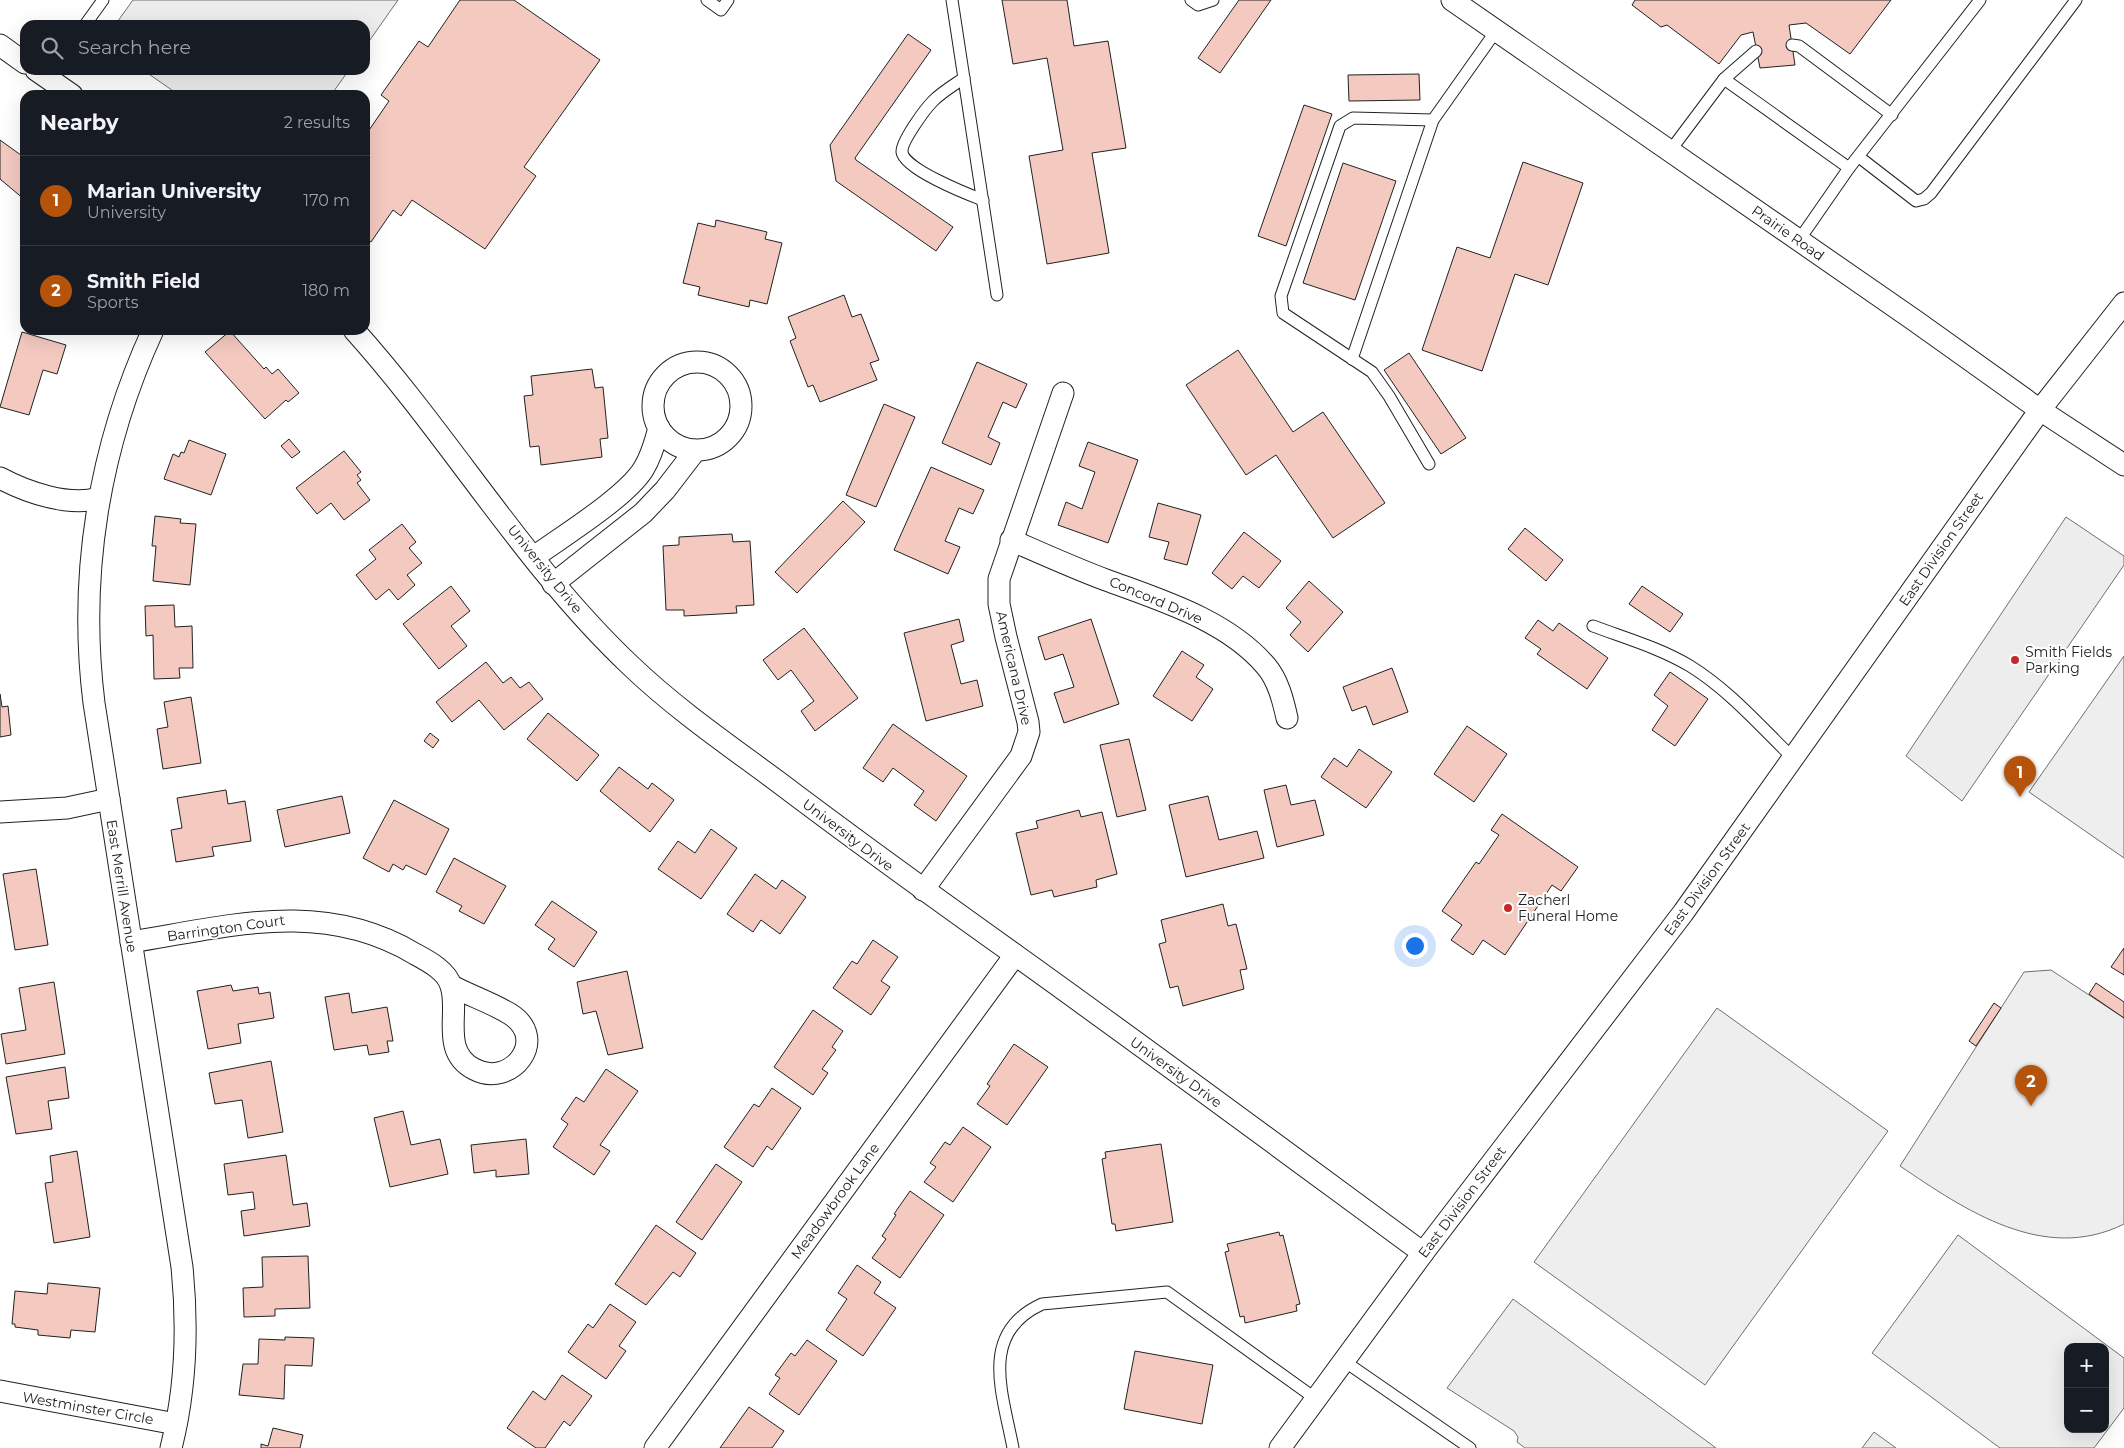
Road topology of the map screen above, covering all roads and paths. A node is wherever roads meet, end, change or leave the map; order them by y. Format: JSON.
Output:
{"nodes":[{"id":1,"x":103,"y":0,"type":"edge"},
{"id":2,"x":707,"y":0,"type":"edge"},
{"id":3,"x":728,"y":0,"type":"edge"},
{"id":4,"x":952,"y":0,"type":"edge"},
{"id":5,"x":1191,"y":0,"type":"edge"},
{"id":6,"x":1213,"y":0,"type":"edge"},
{"id":7,"x":1452,"y":0,"type":"edge"},
{"id":8,"x":1980,"y":0,"type":"edge"},
{"id":9,"x":2076,"y":0,"type":"edge"},
{"id":10,"x":89,"y":20,"type":"edge"},
{"id":11,"x":1496,"y":31,"type":"junction"},
{"id":12,"x":0,"y":45,"type":"edge"},
{"id":13,"x":1792,"y":45,"type":"dead end"},
{"id":14,"x":1756,"y":51,"type":"dead end"},
{"id":15,"x":20,"y":59,"type":"edge"},
{"id":16,"x":49,"y":75,"type":"edge"},
{"id":17,"x":964,"y":78,"type":"junction"},
{"id":18,"x":1724,"y":79,"type":"junction"},
{"id":19,"x":66,"y":90,"type":"edge"},
{"id":20,"x":1892,"y":115,"type":"junction"},
{"id":21,"x":1433,"y":120,"type":"junction"},
{"id":22,"x":1670,"y":151,"type":"junction"},
{"id":23,"x":1859,"y":156,"type":"junction"},
{"id":24,"x":1850,"y":168,"type":"junction"},
{"id":25,"x":983,"y":200,"type":"junction"},
{"id":26,"x":1799,"y":240,"type":"junction"},
{"id":27,"x":997,"y":295,"type":"dead end"},
{"id":28,"x":2124,"y":303,"type":"edge"},
{"id":29,"x":151,"y":335,"type":"edge"},
{"id":30,"x":358,"y":335,"type":"edge"},
{"id":31,"x":1352,"y":359,"type":"junction"},
{"id":32,"x":1063,"y":393,"type":"dead end"},
{"id":33,"x":2040,"y":410,"type":"junction"},
{"id":34,"x":659,"y":428,"type":"junction"},
{"id":35,"x":695,"y":450,"type":"junction"},
{"id":36,"x":1429,"y":464,"type":"dead end"},
{"id":37,"x":2124,"y":465,"type":"edge"},
{"id":38,"x":0,"y":478,"type":"edge"},
{"id":39,"x":99,"y":498,"type":"junction"},
{"id":40,"x":1011,"y":540,"type":"junction"},
{"id":41,"x":534,"y":557,"type":"junction"},
{"id":42,"x":553,"y":584,"type":"junction"},
{"id":43,"x":1593,"y":626,"type":"dead end"},
{"id":44,"x":1287,"y":718,"type":"dead end"},
{"id":45,"x":1793,"y":758,"type":"junction"},
{"id":46,"x":109,"y":799,"type":"junction"},
{"id":47,"x":0,"y":812,"type":"edge"},
{"id":48,"x":923,"y":890,"type":"junction"},
{"id":49,"x":131,"y":942,"type":"junction"},
{"id":50,"x":1015,"y":955,"type":"junction"},
{"id":51,"x":452,"y":986,"type":"dead end"},
{"id":52,"x":1423,"y":1253,"type":"junction"},
{"id":53,"x":1344,"y":1361,"type":"junction"},
{"id":54,"x":0,"y":1391,"type":"edge"},
{"id":55,"x":1316,"y":1399,"type":"junction"},
{"id":56,"x":176,"y":1424,"type":"junction"},
{"id":57,"x":171,"y":1448,"type":"edge"},
{"id":58,"x":655,"y":1448,"type":"edge"},
{"id":59,"x":1013,"y":1448,"type":"edge"},
{"id":60,"x":1280,"y":1448,"type":"edge"},
{"id":61,"x":1470,"y":1448,"type":"edge"}],
"edges":[{"from":1,"to":10,"type":"lane"},
{"from":2,"to":3,"type":"lane"},
{"from":4,"to":17,"type":"lane"},
{"from":5,"to":6,"type":"lane"},
{"from":7,"to":11,"type":"street","name":"Prairie Road"},
{"from":8,"to":20,"type":"lane"},
{"from":9,"to":23,"type":"lane"},
{"from":11,"to":21,"type":"lane"},
{"from":11,"to":22,"type":"street","name":"Prairie Road"},
{"from":12,"to":15,"type":"street"},
{"from":13,"to":20,"type":"lane"},
{"from":14,"to":18,"type":"lane"},
{"from":16,"to":19,"type":"street"},
{"from":17,"to":25,"type":"lane"},
{"from":17,"to":25,"type":"lane"},
{"from":18,"to":22,"type":"lane"},
{"from":18,"to":24,"type":"lane"},
{"from":20,"to":23,"type":"lane"},
{"from":21,"to":31,"type":"lane"},
{"from":21,"to":31,"type":"lane"},
{"from":22,"to":26,"type":"street","name":"Prairie Road"},
{"from":23,"to":24,"type":"lane"},
{"from":24,"to":26,"type":"lane"},
{"from":25,"to":27,"type":"lane"},
{"from":26,"to":33,"type":"street","name":"Prairie Road"},
{"from":28,"to":33,"type":"street","name":"East Division Street"},
{"from":29,"to":39,"type":"street","name":"East Merrill Avenue"},
{"from":30,"to":41,"type":"street","name":"University Drive"},
{"from":31,"to":36,"type":"lane"},
{"from":32,"to":40,"type":"street","name":"Americana Drive"},
{"from":33,"to":37,"type":"street","name":"Prairie Road"},
{"from":33,"to":45,"type":"street","name":"East Division Street"},
{"from":34,"to":35,"type":"street"},
{"from":34,"to":35,"type":"street"},
{"from":34,"to":41,"type":"street"},
{"from":35,"to":42,"type":"street"},
{"from":38,"to":39,"type":"street"},
{"from":39,"to":46,"type":"street","name":"East Merrill Avenue"},
{"from":40,"to":44,"type":"street","name":"Concord Drive"},
{"from":40,"to":48,"type":"street","name":"Americana Drive"},
{"from":41,"to":42,"type":"street","name":"University Drive"},
{"from":42,"to":48,"type":"street","name":"University Drive"},
{"from":43,"to":45,"type":"lane"},
{"from":45,"to":52,"type":"street","name":"East Division Street"},
{"from":46,"to":47,"type":"street"},
{"from":46,"to":49,"type":"street","name":"East Merrill Avenue"},
{"from":48,"to":50,"type":"street","name":"University Drive"},
{"from":49,"to":51,"type":"street","name":"Barrington Court"},
{"from":49,"to":56,"type":"street","name":"East Merrill Avenue"},
{"from":50,"to":52,"type":"street","name":"University Drive"},
{"from":50,"to":58,"type":"street","name":"Meadowbrook Lane"},
{"from":52,"to":53,"type":"street","name":"East Division Street"},
{"from":53,"to":55,"type":"street","name":"East Division Street"},
{"from":53,"to":61,"type":"lane"},
{"from":54,"to":56,"type":"street","name":"Westminster Circle"},
{"from":55,"to":59,"type":"lane"},
{"from":55,"to":60,"type":"street","name":"East Division Street"},
{"from":56,"to":57,"type":"street","name":"East Merrill Avenue"}]}
